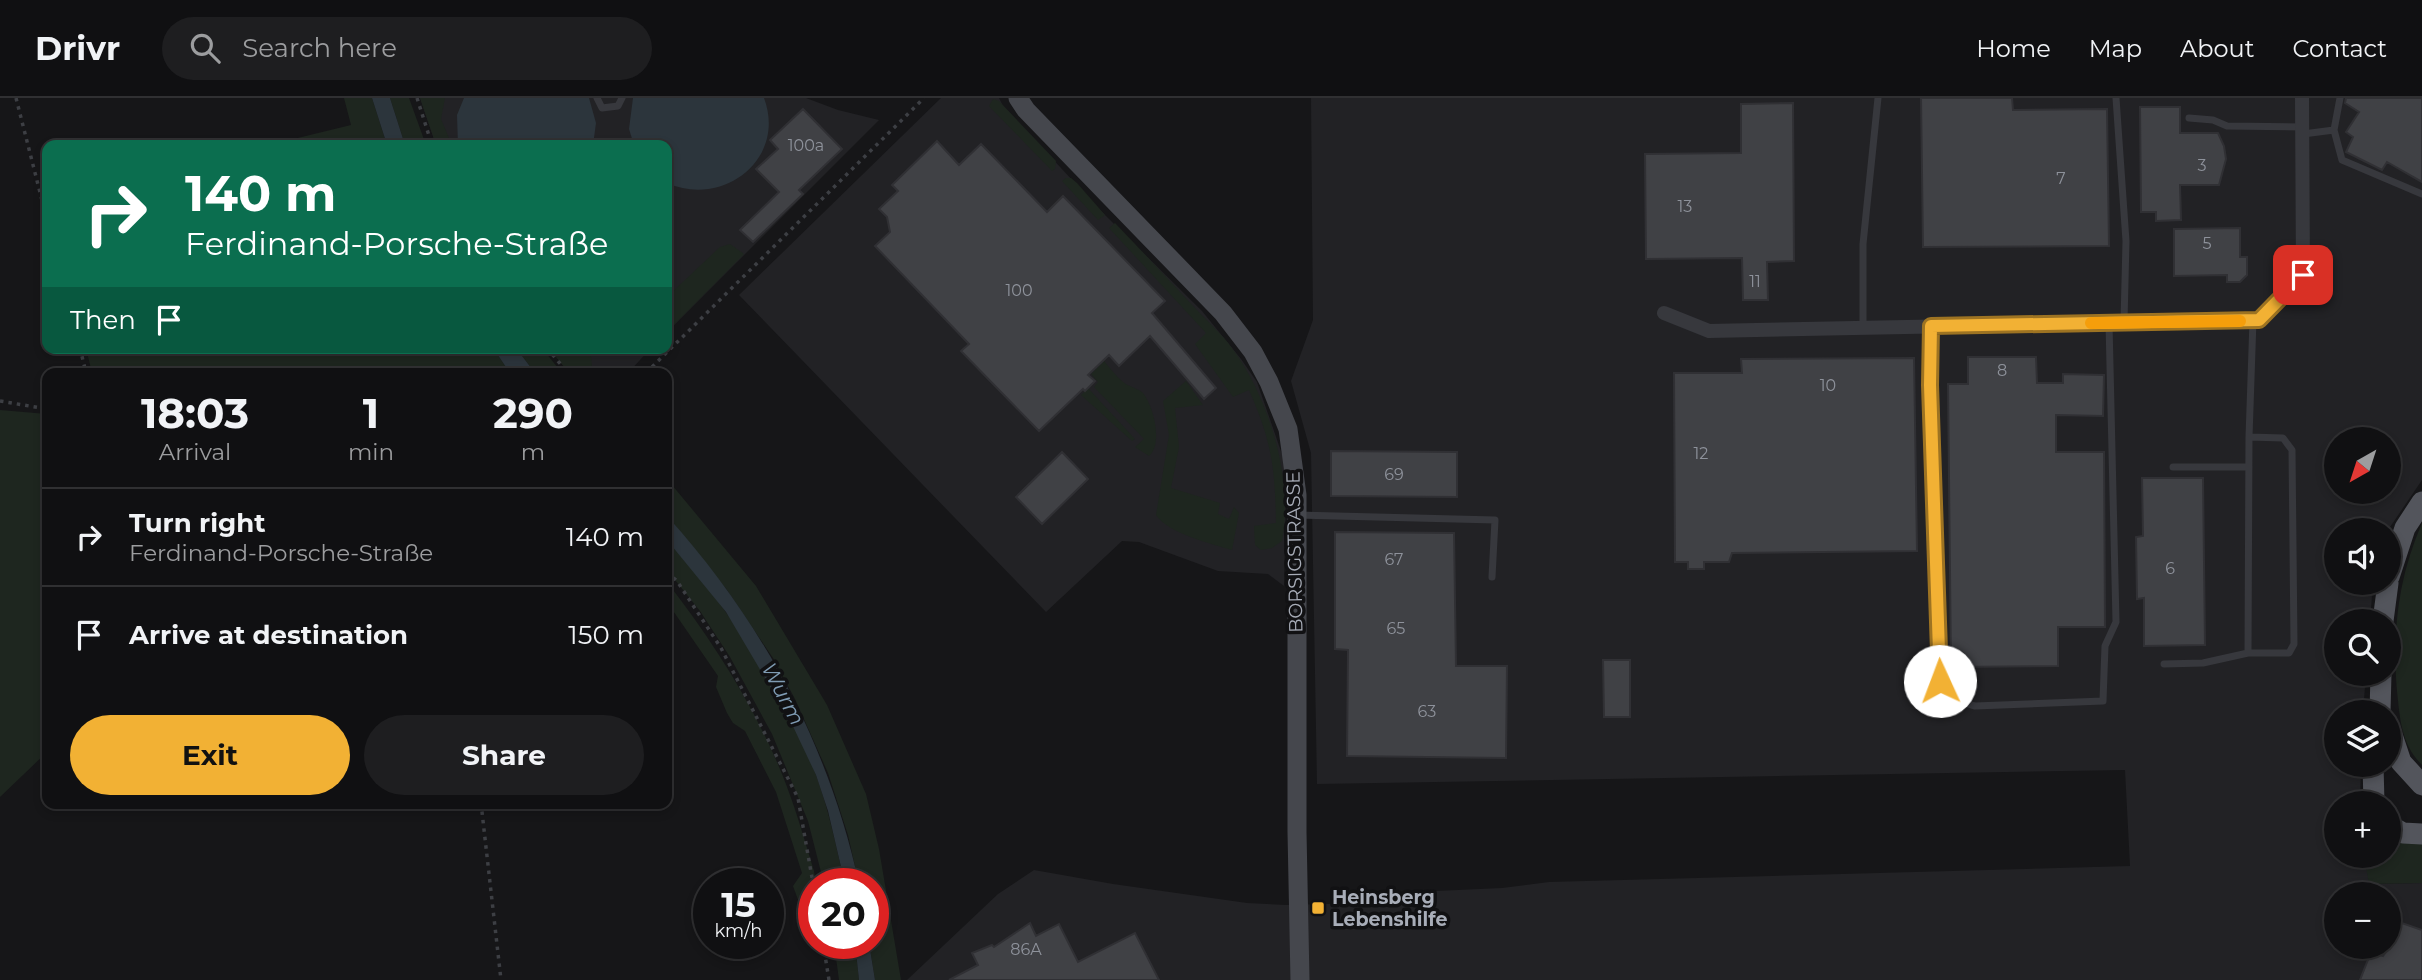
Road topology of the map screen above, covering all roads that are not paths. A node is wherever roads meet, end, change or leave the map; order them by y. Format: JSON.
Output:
{"nodes":[{"id":1,"x":597,"y":98,"type":"edge"},
{"id":2,"x":622,"y":98,"type":"edge"},
{"id":3,"x":1018,"y":98,"type":"edge"},
{"id":4,"x":1878,"y":98,"type":"edge"},
{"id":5,"x":2116,"y":98,"type":"edge"},
{"id":6,"x":2302,"y":98,"type":"edge"},
{"id":7,"x":2340,"y":98,"type":"edge"},
{"id":8,"x":2189,"y":118,"type":"dead end"},
{"id":9,"x":2302,"y":130,"type":"junction"},
{"id":10,"x":2334,"y":130,"type":"junction"},
{"id":11,"x":2422,"y":194,"type":"edge"},
{"id":12,"x":1664,"y":313,"type":"dead end"},
{"id":13,"x":2253,"y":320,"type":"junction"},
{"id":14,"x":2109,"y":323,"type":"junction"},
{"id":15,"x":2124,"y":323,"type":"junction"},
{"id":16,"x":1931,"y":326,"type":"junction"},
{"id":17,"x":1863,"y":328,"type":"junction"},
{"id":18,"x":2249,"y":437,"type":"junction"},
{"id":19,"x":2173,"y":467,"type":"dead end"},
{"id":20,"x":2249,"y":467,"type":"junction"},
{"id":21,"x":2422,"y":502,"type":"edge"},
{"id":22,"x":1297,"y":515,"type":"junction"},
{"id":23,"x":2401,"y":542,"type":"edge"},
{"id":24,"x":1492,"y":577,"type":"dead end"},
{"id":25,"x":2248,"y":653,"type":"junction"},
{"id":26,"x":2164,"y":664,"type":"dead end"},
{"id":27,"x":2401,"y":762,"type":"edge"},
{"id":28,"x":2422,"y":785,"type":"edge"},
{"id":29,"x":2401,"y":832,"type":"edge"},
{"id":30,"x":2422,"y":834,"type":"edge"},
{"id":31,"x":1300,"y":980,"type":"edge"}],
"edges":[{"from":1,"to":2,"type":"lane"},
{"from":3,"to":22,"type":"street","name":"BORSIGSTRASSE"},
{"from":4,"to":17,"type":"lane"},
{"from":5,"to":15,"type":"lane"},
{"from":6,"to":9,"type":"street"},
{"from":7,"to":10,"type":"lane"},
{"from":8,"to":9,"type":"lane"},
{"from":9,"to":10,"type":"lane"},
{"from":9,"to":13,"type":"street"},
{"from":10,"to":11,"type":"lane"},
{"from":12,"to":17,"type":"street"},
{"from":13,"to":15,"type":"street"},
{"from":13,"to":18,"type":"lane"},
{"from":14,"to":15,"type":"street"},
{"from":14,"to":16,"type":"street"},
{"from":14,"to":16,"type":"lane"},
{"from":16,"to":17,"type":"street"},
{"from":18,"to":20,"type":"lane"},
{"from":18,"to":25,"type":"lane"},
{"from":19,"to":20,"type":"lane"},
{"from":20,"to":25,"type":"lane"},
{"from":21,"to":23,"type":"main road"},
{"from":22,"to":24,"type":"lane"},
{"from":22,"to":31,"type":"street","name":"BORSIGSTRASSE"},
{"from":25,"to":26,"type":"lane"},
{"from":27,"to":28,"type":"main road"},
{"from":29,"to":30,"type":"main road"}]}
